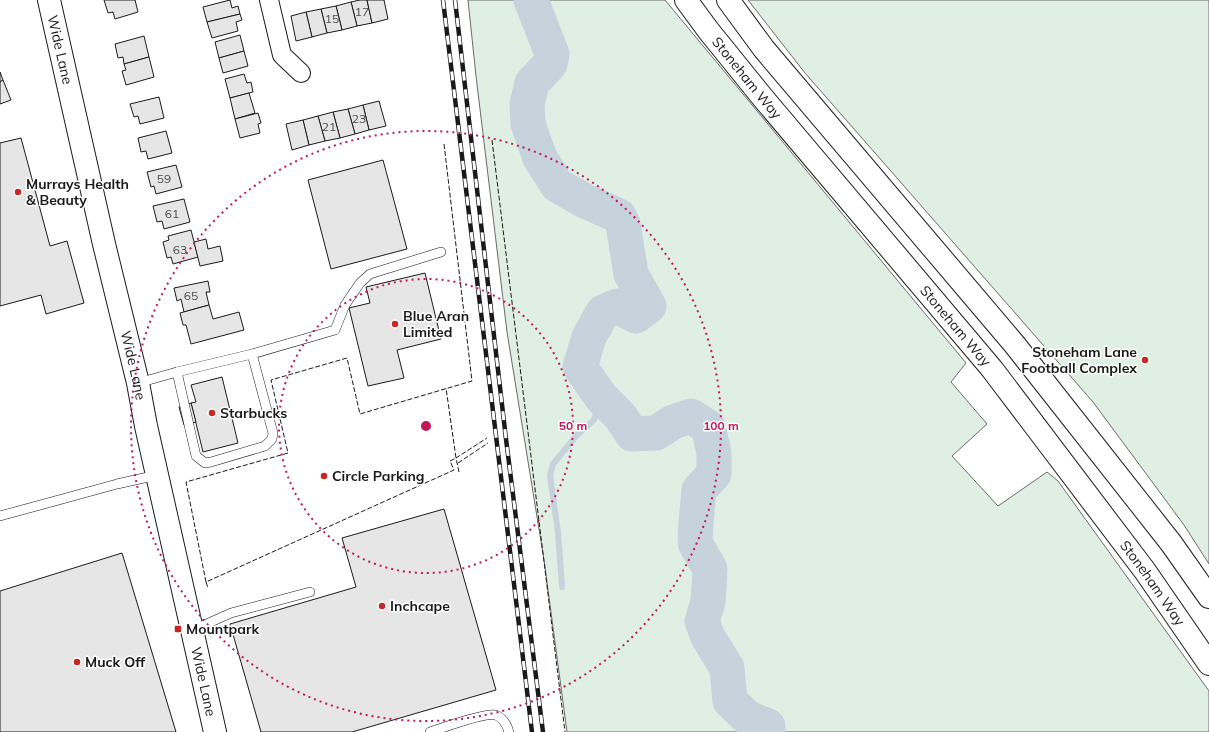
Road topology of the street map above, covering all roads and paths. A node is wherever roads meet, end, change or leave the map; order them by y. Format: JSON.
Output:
{"nodes":[{"id":1,"x":49,"y":0,"type":"edge"},
{"id":2,"x":269,"y":0,"type":"edge"},
{"id":3,"x":686,"y":0,"type":"edge"},
{"id":4,"x":728,"y":0,"type":"edge"},
{"id":5,"x":301,"y":73,"type":"dead end"},
{"id":6,"x":441,"y":252,"type":"dead end"},
{"id":7,"x":252,"y":354,"type":"junction"},
{"id":8,"x":176,"y":372,"type":"junction"},
{"id":9,"x":138,"y":383,"type":"junction"},
{"id":10,"x":158,"y":475,"type":"junction"},
{"id":11,"x":0,"y":516,"type":"edge"},
{"id":12,"x":310,"y":592,"type":"dead end"},
{"id":13,"x":1209,"y":597,"type":"edge"},
{"id":14,"x":193,"y":630,"type":"junction"},
{"id":15,"x":1209,"y":664,"type":"edge"},
{"id":16,"x":215,"y":732,"type":"edge"},
{"id":17,"x":430,"y":732,"type":"edge"},
{"id":18,"x":509,"y":732,"type":"edge"}],
"edges":[{"from":1,"to":9,"type":"main road","name":"Wide Lane"},
{"from":2,"to":5,"type":"street"},
{"from":3,"to":15,"type":"main road","name":"Stoneham Way"},
{"from":4,"to":13,"type":"main road"},
{"from":6,"to":7,"type":"lane"},
{"from":7,"to":8,"type":"lane"},
{"from":7,"to":8,"type":"lane"},
{"from":8,"to":9,"type":"lane"},
{"from":9,"to":10,"type":"main road","name":"Wide Lane"},
{"from":10,"to":11,"type":"lane"},
{"from":10,"to":14,"type":"main road","name":"Wide Lane"},
{"from":12,"to":14,"type":"lane"},
{"from":14,"to":16,"type":"main road","name":"Wide Lane"},
{"from":17,"to":18,"type":"lane"}]}
